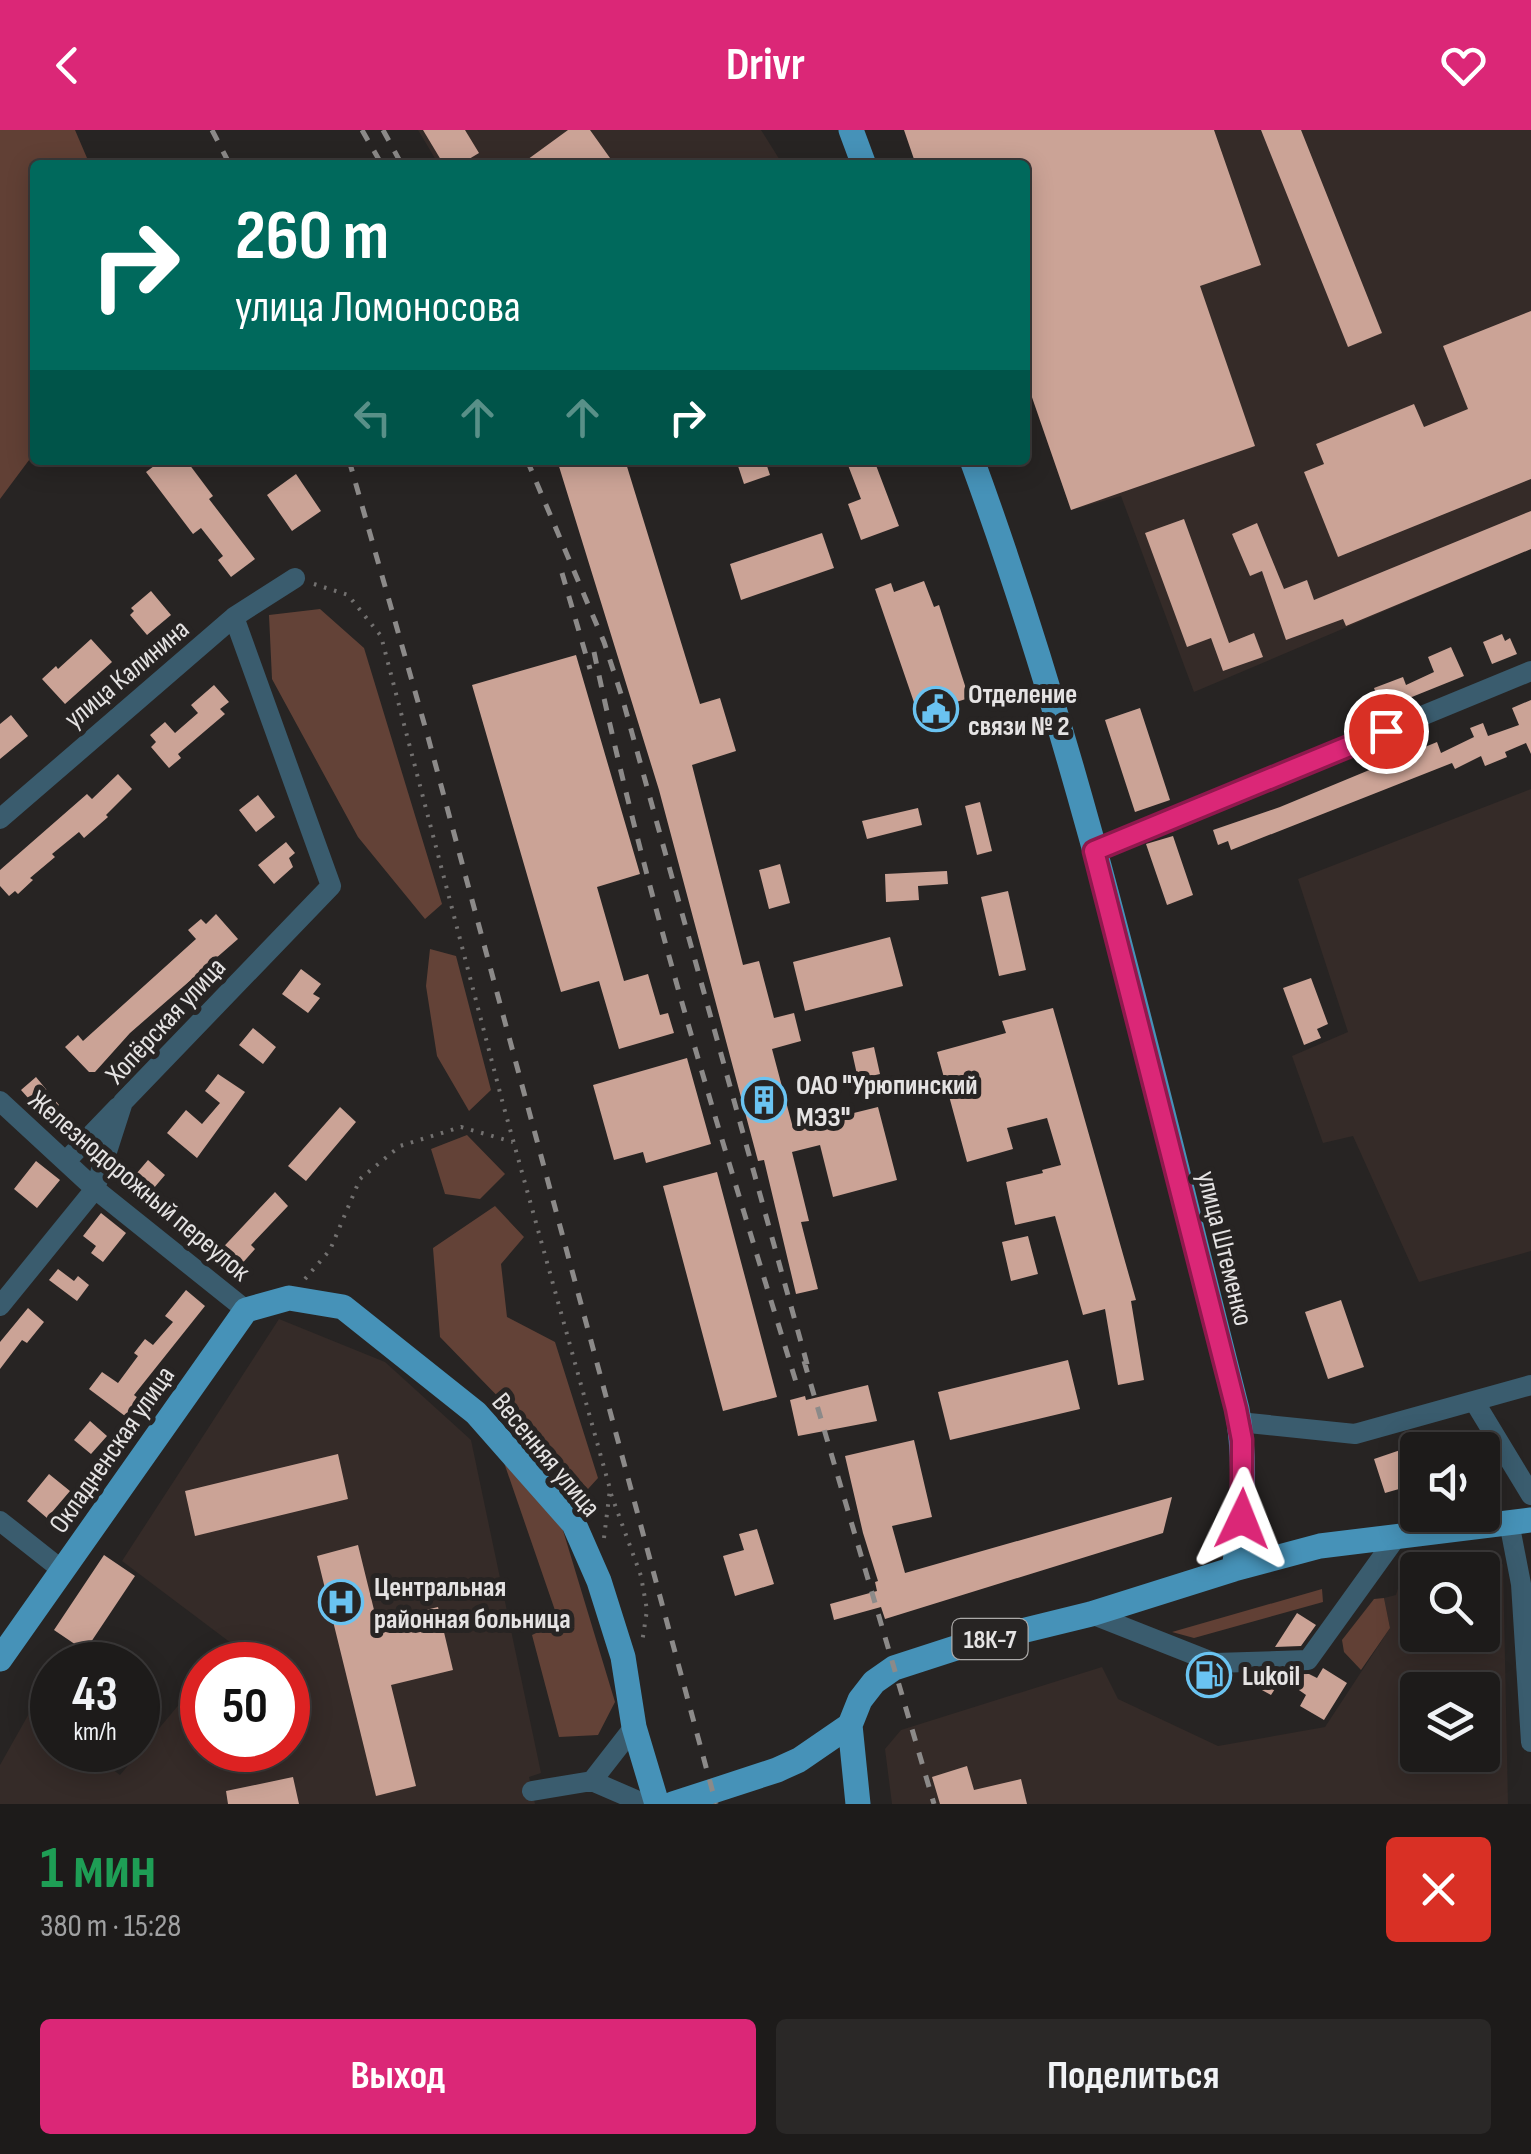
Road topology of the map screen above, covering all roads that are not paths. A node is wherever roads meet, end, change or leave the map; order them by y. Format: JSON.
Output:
{"nodes":[{"id":1,"x":851,"y":130,"type":"edge"},
{"id":2,"x":862,"y":160,"type":"edge"},
{"id":3,"x":974,"y":465,"type":"edge"},
{"id":4,"x":295,"y":578,"type":"road end"},
{"id":5,"x":234,"y":617,"type":"junction"},
{"id":6,"x":1531,"y":672,"type":"edge"},
{"id":7,"x":0,"y":819,"type":"edge"},
{"id":8,"x":1094,"y":851,"type":"junction"},
{"id":9,"x":0,"y":1102,"type":"edge"},
{"id":10,"x":123,"y":1102,"type":"junction"},
{"id":11,"x":66,"y":1161,"type":"junction"},
{"id":12,"x":95,"y":1190,"type":"junction"},
{"id":13,"x":0,"y":1306,"type":"edge"},
{"id":14,"x":246,"y":1310,"type":"junction"},
{"id":15,"x":1531,"y":1385,"type":"edge"},
{"id":16,"x":1474,"y":1401,"type":"junction"},
{"id":17,"x":1239,"y":1422,"type":"junction"},
{"id":18,"x":1531,"y":1496,"type":"edge"},
{"id":19,"x":0,"y":1520,"type":"edge"},
{"id":20,"x":1520,"y":1521,"type":"edge"},
{"id":21,"x":1398,"y":1535,"type":"junction"},
{"id":22,"x":1234,"y":1568,"type":"junction"},
{"id":23,"x":62,"y":1570,"type":"junction"},
{"id":24,"x":1091,"y":1614,"type":"junction"},
{"id":25,"x":0,"y":1659,"type":"edge"},
{"id":26,"x":850,"y":1725,"type":"junction"},
{"id":27,"x":634,"y":1726,"type":"junction"},
{"id":28,"x":1531,"y":1742,"type":"edge"},
{"id":29,"x":592,"y":1781,"type":"junction"},
{"id":30,"x":532,"y":1791,"type":"dead end"},
{"id":31,"x":645,"y":1804,"type":"edge"},
{"id":32,"x":657,"y":1804,"type":"edge"},
{"id":33,"x":674,"y":1804,"type":"edge"},
{"id":34,"x":858,"y":1804,"type":"edge"}],
"edges":[{"from":1,"to":2,"type":"main road"},
{"from":3,"to":8,"type":"main road","name":"улица Штеменко"},
{"from":4,"to":5,"type":"street","name":"улица Калинина"},
{"from":5,"to":7,"type":"street","name":"улица Калинина"},
{"from":5,"to":10,"type":"street","name":"Хопёрская улица"},
{"from":6,"to":8,"type":"street"},
{"from":8,"to":17,"type":"main road","name":"улица Штеменко"},
{"from":9,"to":11,"type":"street","name":"Железнодорожный переулок"},
{"from":10,"to":11,"type":"street"},
{"from":10,"to":12,"type":"street","name":"Хопёрская улица"},
{"from":11,"to":12,"type":"street","name":"Железнодорожный переулок"},
{"from":12,"to":13,"type":"street","name":"Хопёрская улица"},
{"from":12,"to":14,"type":"street","name":"Железнодорожный переулок"},
{"from":14,"to":23,"type":"main road","name":"Окладненская улица"},
{"from":14,"to":27,"type":"main road","name":"Весенняя улица"},
{"from":15,"to":16,"type":"street"},
{"from":16,"to":17,"type":"street"},
{"from":16,"to":18,"type":"street"},
{"from":17,"to":22,"type":"main road","name":"улица Штеменко"},
{"from":19,"to":23,"type":"street"},
{"from":20,"to":21,"type":"main road","number":"18К-7"},
{"from":20,"to":28,"type":"street"},
{"from":21,"to":22,"type":"main road","number":"18К-7"},
{"from":21,"to":24,"type":"street"},
{"from":22,"to":24,"type":"main road","number":"18К-7"},
{"from":23,"to":25,"type":"main road","name":"Окладненская улица"},
{"from":24,"to":26,"type":"main road","number":"18К-7"},
{"from":26,"to":33,"type":"main road"},
{"from":26,"to":34,"type":"main road"},
{"from":27,"to":29,"type":"street"},
{"from":27,"to":32,"type":"main road","name":"Весенняя улица"},
{"from":29,"to":30,"type":"street"},
{"from":29,"to":31,"type":"street"}]}
